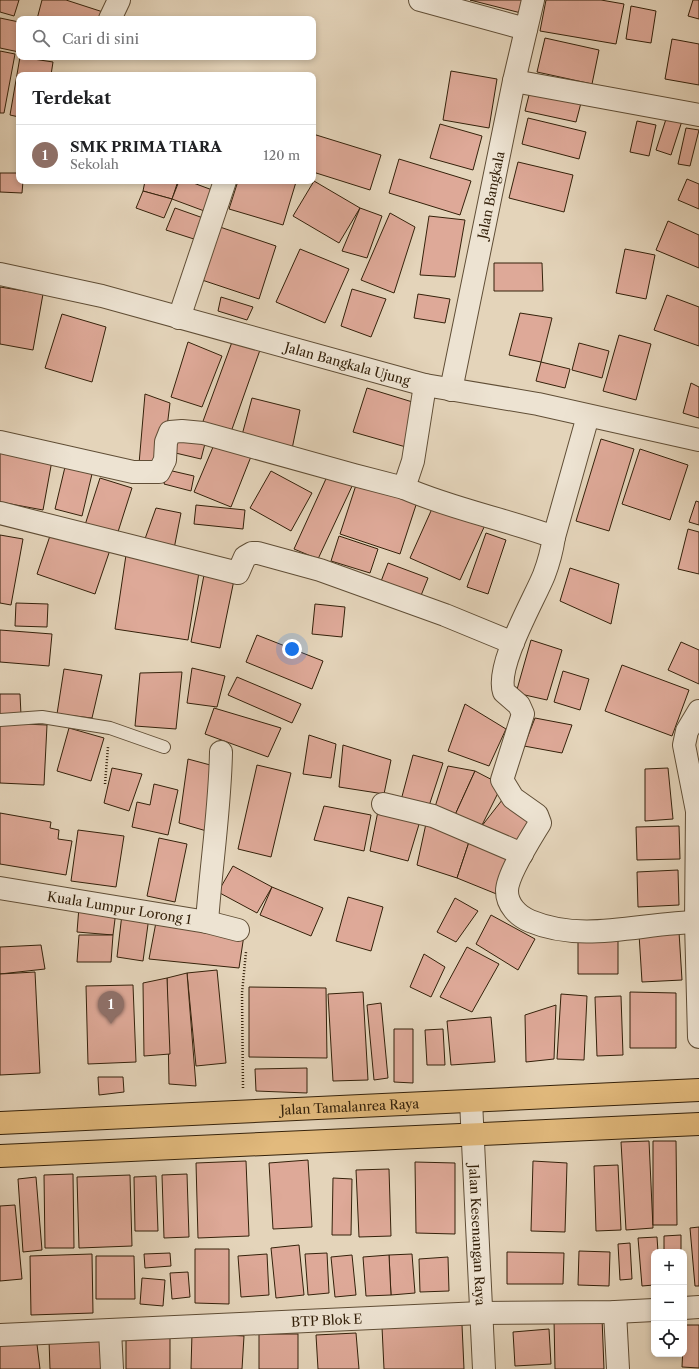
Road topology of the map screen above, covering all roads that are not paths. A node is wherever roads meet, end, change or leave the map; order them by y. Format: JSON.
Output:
{"nodes":[{"id":1,"x":119,"y":0,"type":"edge"},
{"id":2,"x":420,"y":0,"type":"edge"},
{"id":3,"x":533,"y":0,"type":"edge"},
{"id":4,"x":111,"y":16,"type":"edge"},
{"id":5,"x":526,"y":29,"type":"junction"},
{"id":6,"x":514,"y":81,"type":"junction"},
{"id":7,"x":699,"y":114,"type":"edge"},
{"id":8,"x":224,"y":184,"type":"edge"},
{"id":9,"x":0,"y":274,"type":"edge"},
{"id":10,"x":179,"y":318,"type":"junction"},
{"id":11,"x":425,"y":384,"type":"junction"},
{"id":12,"x":451,"y":390,"type":"junction"},
{"id":13,"x":588,"y":416,"type":"junction"},
{"id":14,"x":699,"y":440,"type":"edge"},
{"id":15,"x":0,"y":442,"type":"edge"},
{"id":16,"x":404,"y":488,"type":"junction"},
{"id":17,"x":0,"y":513,"type":"edge"},
{"id":18,"x":554,"y":537,"type":"junction"},
{"id":19,"x":513,"y":643,"type":"junction"},
{"id":20,"x":699,"y":711,"type":"edge"},
{"id":21,"x":0,"y":720,"type":"edge"},
{"id":22,"x":164,"y":747,"type":"dead end"},
{"id":23,"x":221,"y":752,"type":"dead end"},
{"id":24,"x":383,"y":804,"type":"dead end"},
{"id":25,"x":698,"y":811,"type":"edge"},
{"id":26,"x":522,"y":854,"type":"junction"},
{"id":27,"x":0,"y":888,"type":"edge"},
{"id":28,"x":207,"y":922,"type":"junction"},
{"id":29,"x":698,"y":922,"type":"edge"},
{"id":30,"x":238,"y":930,"type":"road end"},
{"id":31,"x":699,"y":1037,"type":"edge"},
{"id":32,"x":699,"y":1090,"type":"edge"},
{"id":33,"x":471,"y":1101,"type":"junction"},
{"id":34,"x":0,"y":1124,"type":"edge"},
{"id":35,"x":699,"y":1124,"type":"edge"},
{"id":36,"x":472,"y":1133,"type":"junction"},
{"id":37,"x":0,"y":1156,"type":"edge"},
{"id":38,"x":699,"y":1307,"type":"edge"},
{"id":39,"x":687,"y":1308,"type":"edge"},
{"id":40,"x":651,"y":1310,"type":"edge"},
{"id":41,"x":615,"y":1312,"type":"junction"},
{"id":42,"x":482,"y":1314,"type":"junction"},
{"id":43,"x":110,"y":1332,"type":"junction"},
{"id":44,"x":0,"y":1335,"type":"edge"},
{"id":45,"x":112,"y":1369,"type":"edge"},
{"id":46,"x":484,"y":1369,"type":"edge"},
{"id":47,"x":618,"y":1369,"type":"edge"}],
"edges":[{"from":1,"to":4,"type":"street"},
{"from":2,"to":5,"type":"street"},
{"from":3,"to":5,"type":"street","name":"Jalan Bangkala"},
{"from":5,"to":6,"type":"street","name":"Jalan Bangkala"},
{"from":6,"to":7,"type":"street"},
{"from":6,"to":12,"type":"street","name":"Jalan Bangkala"},
{"from":8,"to":10,"type":"street"},
{"from":9,"to":10,"type":"street","name":"Jalan Bangkala Ujung"},
{"from":10,"to":11,"type":"street","name":"Jalan Bangkala Ujung"},
{"from":11,"to":12,"type":"street","name":"Jalan Bangkala Ujung"},
{"from":11,"to":16,"type":"street"},
{"from":12,"to":13,"type":"street","name":"Jalan Bangkala Ujung"},
{"from":13,"to":14,"type":"street","name":"Jalan Bangkala Ujung"},
{"from":13,"to":18,"type":"street"},
{"from":15,"to":16,"type":"street"},
{"from":16,"to":18,"type":"street"},
{"from":17,"to":19,"type":"street"},
{"from":18,"to":19,"type":"street"},
{"from":19,"to":26,"type":"street"},
{"from":20,"to":25,"type":"street"},
{"from":21,"to":22,"type":"lane"},
{"from":23,"to":28,"type":"street"},
{"from":24,"to":26,"type":"street"},
{"from":25,"to":29,"type":"street"},
{"from":26,"to":29,"type":"street"},
{"from":27,"to":28,"type":"street","name":"Kuala Lumpur Lorong 1"},
{"from":28,"to":30,"type":"street","name":"Kuala Lumpur Lorong 1"},
{"from":29,"to":31,"type":"street"},
{"from":32,"to":33,"type":"main road","name":"Jalan Tamalanrea Raya"},
{"from":33,"to":34,"type":"main road","name":"Jalan Tamalanrea Raya"},
{"from":33,"to":36,"type":"street","name":"Jalan Kesenangan Raya"},
{"from":35,"to":36,"type":"main road"},
{"from":36,"to":37,"type":"main road"},
{"from":36,"to":42,"type":"street","name":"Jalan Kesenangan Raya"},
{"from":38,"to":39,"type":"street"},
{"from":40,"to":41,"type":"street","name":"BTP Blok E"},
{"from":41,"to":42,"type":"street","name":"BTP Blok E"},
{"from":41,"to":47,"type":"street"},
{"from":42,"to":43,"type":"street","name":"BTP Blok E"},
{"from":42,"to":46,"type":"street","name":"Jalan Kesenangan Raya"},
{"from":43,"to":44,"type":"street","name":"BTP Blok E"},
{"from":43,"to":45,"type":"street"}]}
